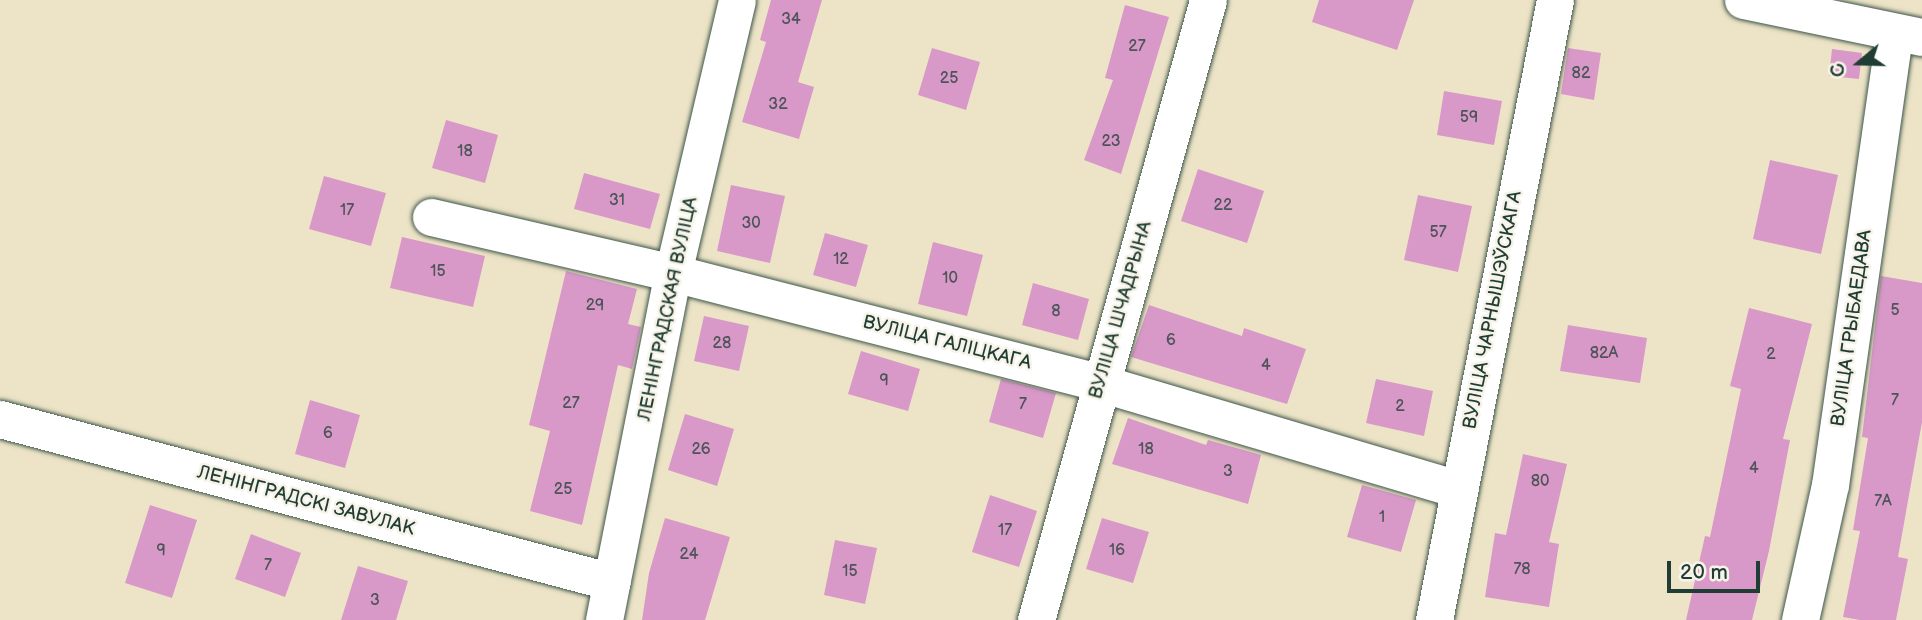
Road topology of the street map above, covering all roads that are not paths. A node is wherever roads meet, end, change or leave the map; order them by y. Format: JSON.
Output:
{"nodes":[{"id":1,"x":737,"y":0,"type":"edge"},
{"id":2,"x":1208,"y":0,"type":"edge"},
{"id":3,"x":1555,"y":0,"type":"edge"},
{"id":4,"x":1743,"y":0,"type":"edge"},
{"id":5,"x":1908,"y":35,"type":"edge"},
{"id":6,"x":431,"y":217,"type":"dead end"},
{"id":7,"x":673,"y":273,"type":"junction"},
{"id":8,"x":1100,"y":383,"type":"junction"},
{"id":9,"x":0,"y":419,"type":"edge"},
{"id":10,"x":1457,"y":489,"type":"junction"},
{"id":11,"x":612,"y":582,"type":"junction"},
{"id":12,"x":604,"y":620,"type":"edge"},
{"id":13,"x":1036,"y":620,"type":"edge"},
{"id":14,"x":1434,"y":620,"type":"edge"},
{"id":15,"x":1800,"y":620,"type":"edge"}],
"edges":[{"from":1,"to":7,"type":"street","name":"ЛЕНІНГРАДСКАЯ ВУЛІЦА"},
{"from":2,"to":8,"type":"street","name":"ВУЛІЦА ШЧАДРЫНА"},
{"from":3,"to":10,"type":"street","name":"ВУЛІЦА ЧАРНЫШЭЎСКАГА"},
{"from":4,"to":5,"type":"street"},
{"from":5,"to":15,"type":"street","name":"ВУЛІЦА ГРЫБАЕДАВА"},
{"from":6,"to":7,"type":"street","name":"ВУЛІЦА ГАЛІЦКАГА"},
{"from":7,"to":8,"type":"street","name":"ВУЛІЦА ГАЛІЦКАГА"},
{"from":7,"to":11,"type":"street","name":"ЛЕНІНГРАДСКАЯ ВУЛІЦА"},
{"from":8,"to":10,"type":"street","name":"ВУЛІЦА ГАЛІЦКАГА"},
{"from":8,"to":13,"type":"street","name":"ВУЛІЦА ШЧАДРЫНА"},
{"from":9,"to":11,"type":"street","name":"ЛЕНІНГРАДСКІ ЗАВУЛАК"},
{"from":10,"to":14,"type":"street","name":"ВУЛІЦА ЧАРНЫШЭЎСКАГА"},
{"from":11,"to":12,"type":"street","name":"ЛЕНІНГРАДСКАЯ ВУЛІЦА"}]}
